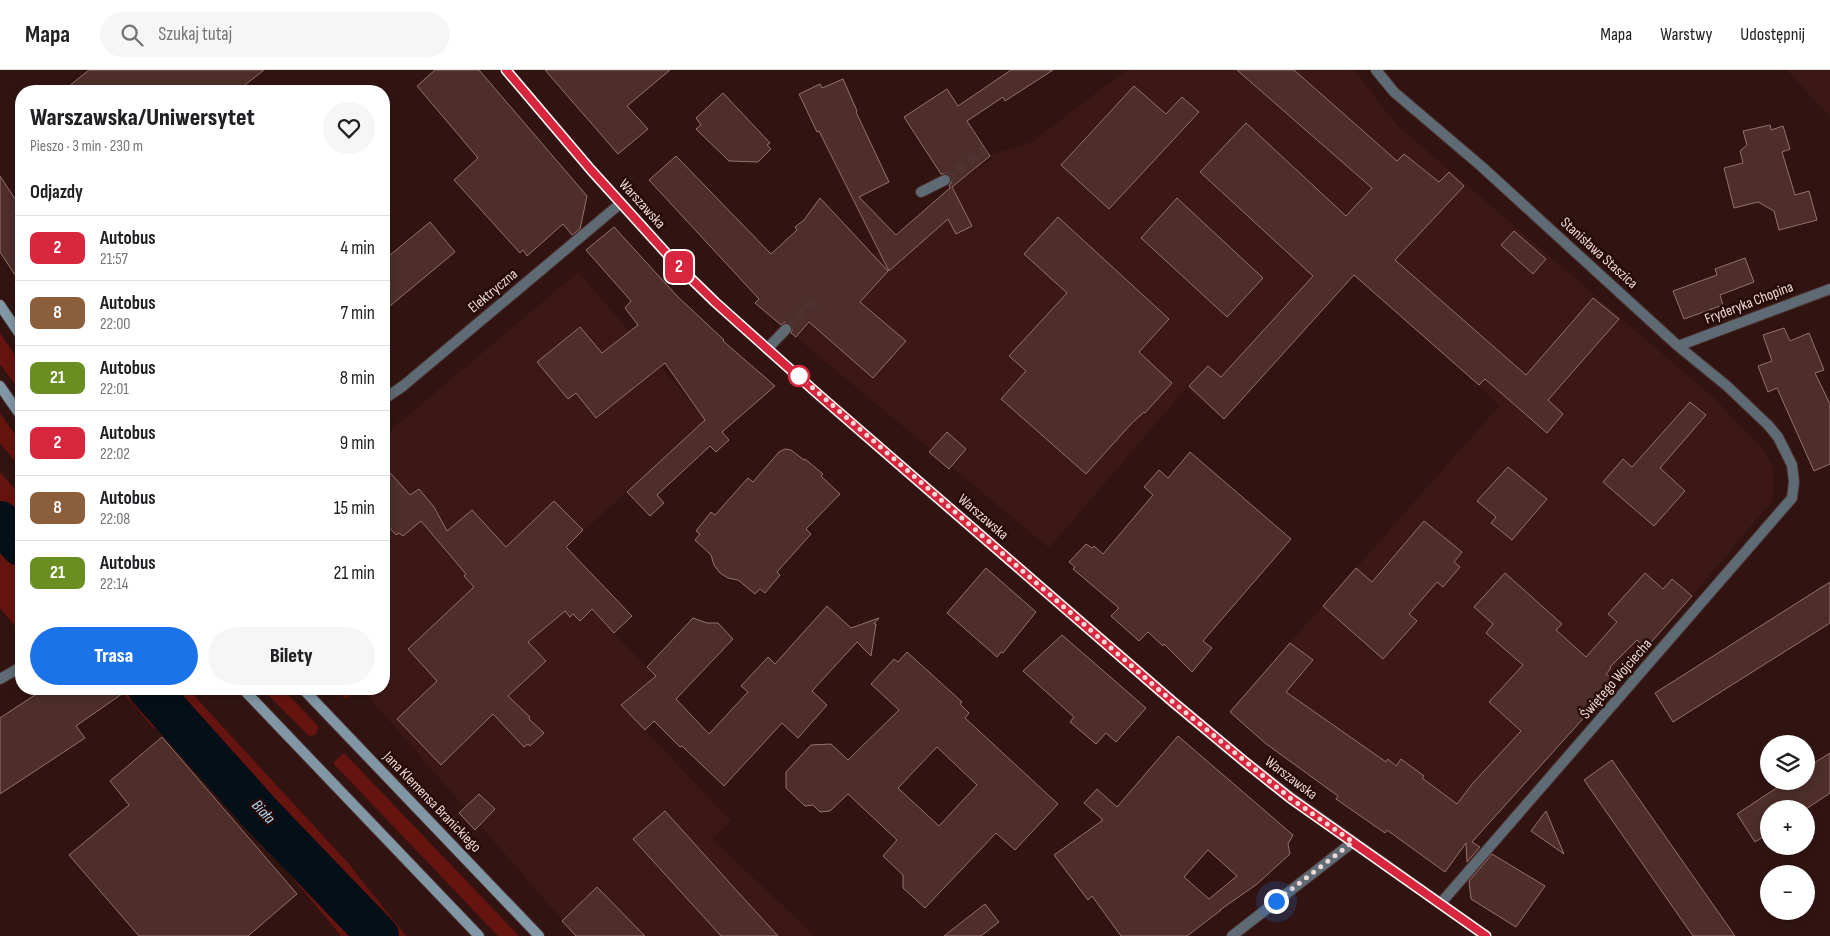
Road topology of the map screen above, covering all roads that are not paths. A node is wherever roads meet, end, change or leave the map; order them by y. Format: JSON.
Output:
{"nodes":[{"id":1,"x":506,"y":70,"type":"edge"},
{"id":2,"x":1376,"y":70,"type":"edge"},
{"id":3,"x":945,"y":180,"type":"tunnel mouth"},
{"id":4,"x":921,"y":192,"type":"dead end"},
{"id":5,"x":621,"y":204,"type":"junction"},
{"id":6,"x":1830,"y":288,"type":"edge"},
{"id":7,"x":0,"y":305,"type":"edge"},
{"id":8,"x":15,"y":327,"type":"edge"},
{"id":9,"x":786,"y":329,"type":"tunnel mouth"},
{"id":10,"x":1678,"y":346,"type":"junction"},
{"id":11,"x":768,"y":349,"type":"junction"},
{"id":12,"x":0,"y":386,"type":"edge"},
{"id":13,"x":390,"y":395,"type":"edge"},
{"id":14,"x":15,"y":407,"type":"edge"},
{"id":15,"x":1792,"y":465,"type":"joint"},
{"id":16,"x":15,"y":670,"type":"edge"},
{"id":17,"x":0,"y":678,"type":"edge"},
{"id":18,"x":249,"y":695,"type":"edge"},
{"id":19,"x":309,"y":695,"type":"edge"},
{"id":20,"x":1353,"y":842,"type":"junction"},
{"id":21,"x":1440,"y":904,"type":"junction"},
{"id":22,"x":479,"y":936,"type":"edge"},
{"id":23,"x":539,"y":936,"type":"edge"},
{"id":24,"x":1232,"y":936,"type":"edge"},
{"id":25,"x":1486,"y":936,"type":"edge"}],
"edges":[{"from":1,"to":5,"type":"street","name":"Warszawska"},
{"from":2,"to":10,"type":"street","name":"Stanisława Staszica"},
{"from":3,"to":4,"type":"street"},
{"from":5,"to":11,"type":"street","name":"Warszawska"},
{"from":5,"to":13,"type":"street","name":"Elektryczna"},
{"from":6,"to":10,"type":"street","name":"Fryderyka Chopina"},
{"from":7,"to":8,"type":"main road"},
{"from":9,"to":11,"type":"street"},
{"from":10,"to":15,"type":"street","name":"Stanisława Staszica"},
{"from":11,"to":20,"type":"street","name":"Warszawska"},
{"from":12,"to":14,"type":"main road"},
{"from":15,"to":21,"type":"street","name":"Świętego Wojciecha"},
{"from":16,"to":17,"type":"street"},
{"from":18,"to":22,"type":"main road"},
{"from":19,"to":23,"type":"main road","name":"Jana Klemensa Branickiego"},
{"from":20,"to":21,"type":"street","name":"Warszawska"},
{"from":20,"to":24,"type":"street"},
{"from":21,"to":25,"type":"street","name":"Warszawska"}]}
